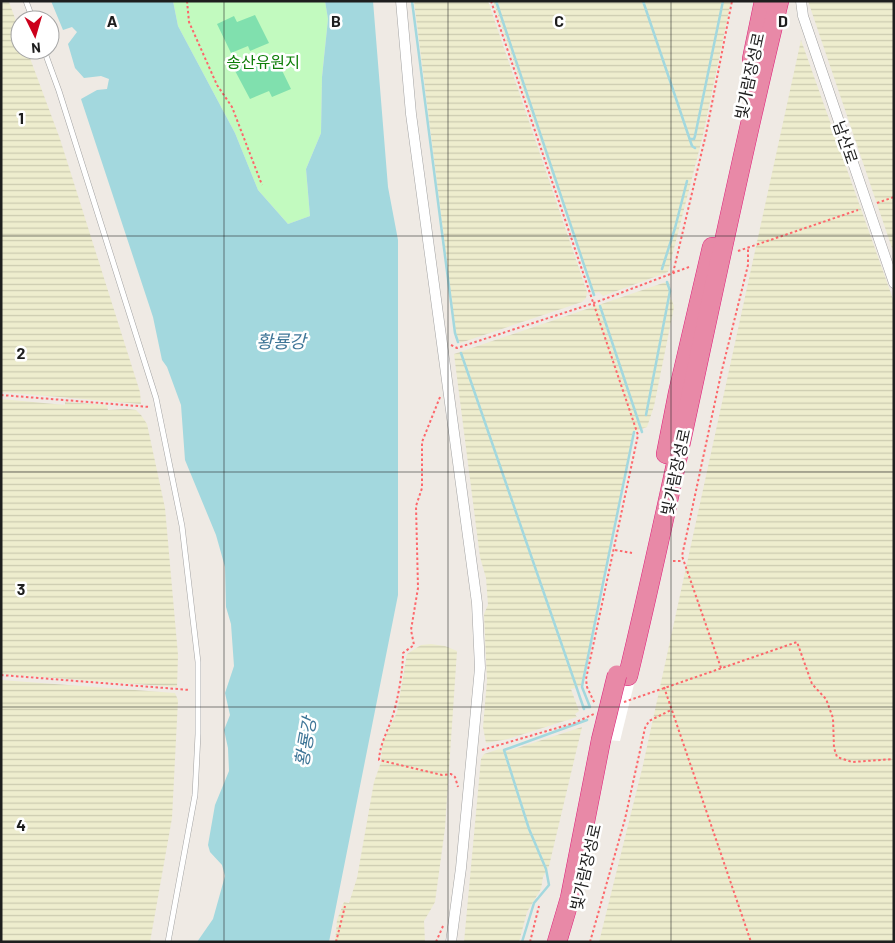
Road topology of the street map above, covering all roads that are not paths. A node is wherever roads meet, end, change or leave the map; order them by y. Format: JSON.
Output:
{"nodes":[{"id":1,"x":401,"y":1,"type":"edge"},
{"id":2,"x":801,"y":1,"type":"edge"},
{"id":3,"x":774,"y":2,"type":"edge"},
{"id":4,"x":48,"y":60,"type":"edge"},
{"id":5,"x":894,"y":283,"type":"edge"},
{"id":6,"x":607,"y":740,"type":"junction"},
{"id":7,"x":168,"y":942,"type":"edge"},
{"id":8,"x":451,"y":942,"type":"edge"},
{"id":9,"x":557,"y":942,"type":"edge"},
{"id":10,"x":568,"y":942,"type":"edge"}],
"edges":[{"from":1,"to":8,"type":"street"},
{"from":2,"to":5,"type":"street","name":"남산로"},
{"from":3,"to":6,"type":"highway","name":"빛가람장성로","bridge":true},
{"from":4,"to":7,"type":"lane"},
{"from":6,"to":9,"type":"highway","name":"빛가람장성로"},
{"from":6,"to":10,"type":"highway","name":"빛가람장성로"}]}
